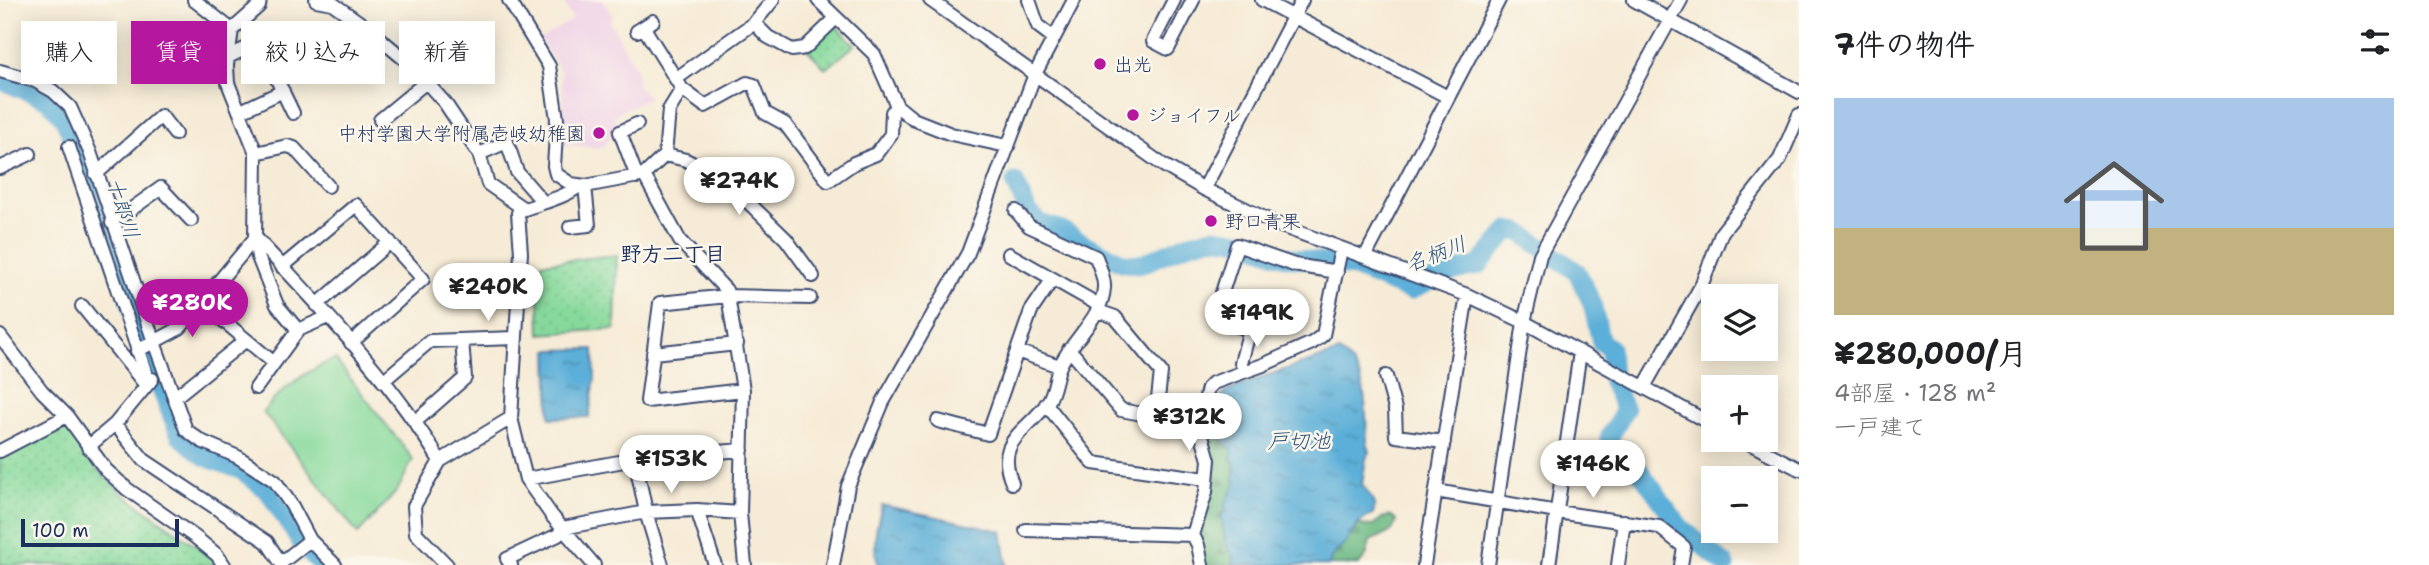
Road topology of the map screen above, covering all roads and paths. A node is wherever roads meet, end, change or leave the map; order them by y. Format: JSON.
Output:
{"nodes":[{"id":1,"x":194,"y":0,"type":"edge"},
{"id":2,"x":260,"y":0,"type":"edge"},
{"id":3,"x":316,"y":0,"type":"edge"},
{"id":4,"x":509,"y":0,"type":"edge"},
{"id":5,"x":774,"y":0,"type":"edge"},
{"id":6,"x":818,"y":0,"type":"edge"},
{"id":7,"x":930,"y":0,"type":"edge"},
{"id":8,"x":1028,"y":0,"type":"edge"},
{"id":9,"x":1074,"y":0,"type":"edge"},
{"id":10,"x":1174,"y":0,"type":"edge"},
{"id":11,"x":1193,"y":0,"type":"edge"},
{"id":12,"x":1262,"y":0,"type":"edge"},
{"id":13,"x":1302,"y":0,"type":"edge"},
{"id":14,"x":1499,"y":0,"type":"edge"},
{"id":15,"x":1634,"y":0,"type":"edge"},
{"id":16,"x":1681,"y":0,"type":"edge"},
{"id":17,"x":332,"y":2,"type":"edge"},
{"id":18,"x":1293,"y":16,"type":"junction"},
{"id":19,"x":836,"y":18,"type":"junction"},
{"id":20,"x":1669,"y":20,"type":"junction"},
{"id":21,"x":754,"y":23,"type":"junction"},
{"id":22,"x":645,"y":27,"type":"dead end"},
{"id":23,"x":232,"y":30,"type":"junction"},
{"id":24,"x":1054,"y":38,"type":"junction"},
{"id":25,"x":399,"y":54,"type":"edge"},
{"id":26,"x":228,"y":57,"type":"junction"},
{"id":27,"x":0,"y":71,"type":"edge"},
{"id":28,"x":1035,"y":74,"type":"junction"},
{"id":29,"x":424,"y":84,"type":"edge"},
{"id":30,"x":428,"y":84,"type":"edge"},
{"id":31,"x":680,"y":84,"type":"junction"},
{"id":32,"x":283,"y":92,"type":"junction"},
{"id":33,"x":1799,"y":92,"type":"edge"},
{"id":34,"x":1448,"y":97,"type":"junction"},
{"id":35,"x":897,"y":106,"type":"junction"},
{"id":36,"x":241,"y":111,"type":"junction"},
{"id":37,"x":293,"y":113,"type":"dead end"},
{"id":38,"x":1799,"y":115,"type":"edge"},
{"id":39,"x":380,"y":120,"type":"dead end"},
{"id":40,"x":637,"y":124,"type":"dead end"},
{"id":41,"x":176,"y":134,"type":"dead end"},
{"id":42,"x":1007,"y":146,"type":"junction"},
{"id":43,"x":69,"y":147,"type":"dead end"},
{"id":44,"x":256,"y":153,"type":"junction"},
{"id":45,"x":30,"y":154,"type":"dead end"},
{"id":46,"x":479,"y":154,"type":"junction"},
{"id":47,"x":665,"y":155,"type":"junction"},
{"id":48,"x":0,"y":168,"type":"edge"},
{"id":49,"x":96,"y":174,"type":"junction"},
{"id":50,"x":640,"y":176,"type":"junction"},
{"id":51,"x":328,"y":186,"type":"dead end"},
{"id":52,"x":582,"y":186,"type":"junction"},
{"id":53,"x":1204,"y":189,"type":"junction"},
{"id":54,"x":543,"y":202,"type":"junction"},
{"id":55,"x":521,"y":207,"type":"junction"},
{"id":56,"x":1016,"y":211,"type":"dead end"},
{"id":57,"x":191,"y":220,"type":"dead end"},
{"id":58,"x":113,"y":223,"type":"junction"},
{"id":59,"x":570,"y":227,"type":"dead end"},
{"id":60,"x":255,"y":238,"type":"junction"},
{"id":61,"x":390,"y":242,"type":"junction"},
{"id":62,"x":1009,"y":254,"type":"dead end"},
{"id":63,"x":1365,"y":257,"type":"junction"},
{"id":64,"x":1339,"y":261,"type":"junction"},
{"id":65,"x":282,"y":267,"type":"junction"},
{"id":66,"x":813,"y":276,"type":"dead end"},
{"id":67,"x":1052,"y":280,"type":"junction"},
{"id":68,"x":1467,"y":295,"type":"junction"},
{"id":69,"x":728,"y":296,"type":"junction"},
{"id":70,"x":810,"y":298,"type":"dead end"},
{"id":71,"x":201,"y":302,"type":"junction"},
{"id":72,"x":317,"y":305,"type":"junction"},
{"id":73,"x":82,"y":306,"type":"dead end"},
{"id":74,"x":1099,"y":308,"type":"junction"},
{"id":75,"x":328,"y":317,"type":"junction"},
{"id":76,"x":1524,"y":322,"type":"junction"},
{"id":77,"x":298,"y":330,"type":"junction"},
{"id":78,"x":0,"y":336,"type":"edge"},
{"id":79,"x":515,"y":338,"type":"junction"},
{"id":80,"x":246,"y":340,"type":"junction"},
{"id":81,"x":462,"y":340,"type":"junction"},
{"id":82,"x":154,"y":342,"type":"junction"},
{"id":83,"x":351,"y":343,"type":"junction"},
{"id":84,"x":737,"y":344,"type":"junction"},
{"id":85,"x":1069,"y":349,"type":"junction"},
{"id":86,"x":137,"y":351,"type":"junction"},
{"id":87,"x":1017,"y":351,"type":"junction"},
{"id":88,"x":1580,"y":352,"type":"junction"},
{"id":89,"x":653,"y":353,"type":"junction"},
{"id":90,"x":274,"y":363,"type":"junction"},
{"id":91,"x":1241,"y":363,"type":"dead end"},
{"id":92,"x":1059,"y":366,"type":"junction"},
{"id":93,"x":162,"y":368,"type":"junction"},
{"id":94,"x":1386,"y":376,"type":"dead end"},
{"id":95,"x":383,"y":382,"type":"junction"},
{"id":96,"x":148,"y":384,"type":"junction"},
{"id":97,"x":1640,"y":385,"type":"junction"},
{"id":98,"x":256,"y":388,"type":"dead end"},
{"id":99,"x":743,"y":390,"type":"junction"},
{"id":100,"x":174,"y":398,"type":"junction"},
{"id":101,"x":1046,"y":404,"type":"junction"},
{"id":102,"x":67,"y":416,"type":"junction"},
{"id":103,"x":1156,"y":417,"type":"junction"},
{"id":104,"x":511,"y":418,"type":"junction"},
{"id":105,"x":1701,"y":418,"type":"edge"},
{"id":106,"x":416,"y":421,"type":"junction"},
{"id":107,"x":938,"y":421,"type":"dead end"},
{"id":108,"x":115,"y":424,"type":"junction"},
{"id":109,"x":1199,"y":425,"type":"junction"},
{"id":110,"x":1444,"y":442,"type":"junction"},
{"id":111,"x":88,"y":447,"type":"junction"},
{"id":112,"x":742,"y":450,"type":"junction"},
{"id":113,"x":0,"y":451,"type":"edge"},
{"id":114,"x":1771,"y":452,"type":"edge"},
{"id":115,"x":635,"y":459,"type":"junction"},
{"id":116,"x":440,"y":461,"type":"junction"},
{"id":117,"x":1797,"y":463,"type":"edge"},
{"id":118,"x":526,"y":479,"type":"junction"},
{"id":119,"x":1206,"y":479,"type":"junction"},
{"id":120,"x":1012,"y":483,"type":"dead end"},
{"id":121,"x":1436,"y":491,"type":"junction"},
{"id":122,"x":1497,"y":501,"type":"junction"},
{"id":123,"x":697,"y":510,"type":"junction"},
{"id":124,"x":646,"y":512,"type":"junction"},
{"id":125,"x":1557,"y":512,"type":"junction"},
{"id":126,"x":740,"y":513,"type":"junction"},
{"id":127,"x":1624,"y":521,"type":"junction"},
{"id":128,"x":563,"y":528,"type":"junction"},
{"id":129,"x":1026,"y":530,"type":"dead end"},
{"id":130,"x":1193,"y":535,"type":"junction"},
{"id":131,"x":310,"y":540,"type":"junction"},
{"id":132,"x":441,"y":563,"type":"edge"},
{"id":133,"x":225,"y":565,"type":"edge"},
{"id":134,"x":335,"y":565,"type":"edge"},
{"id":135,"x":511,"y":565,"type":"edge"},
{"id":136,"x":593,"y":565,"type":"edge"},
{"id":137,"x":662,"y":565,"type":"edge"},
{"id":138,"x":715,"y":565,"type":"edge"},
{"id":139,"x":746,"y":565,"type":"edge"},
{"id":140,"x":833,"y":565,"type":"edge"},
{"id":141,"x":1202,"y":565,"type":"edge"},
{"id":142,"x":1424,"y":565,"type":"edge"},
{"id":143,"x":1488,"y":565,"type":"edge"},
{"id":144,"x":1549,"y":565,"type":"edge"},
{"id":145,"x":1618,"y":565,"type":"edge"},
{"id":146,"x":1681,"y":565,"type":"edge"}],
"edges":[{"from":1,"to":23,"type":"street"},
{"from":2,"to":23,"type":"street"},
{"from":3,"to":17,"type":"street"},
{"from":4,"to":52,"type":"street"},
{"from":5,"to":21,"type":"street"},
{"from":6,"to":19,"type":"street"},
{"from":7,"to":28,"type":"street"},
{"from":8,"to":24,"type":"street"},
{"from":9,"to":24,"type":"street"},
{"from":10,"to":11,"type":"street"},
{"from":12,"to":18,"type":"street"},
{"from":13,"to":18,"type":"street"},
{"from":14,"to":34,"type":"street"},
{"from":15,"to":20,"type":"street"},
{"from":16,"to":20,"type":"street"},
{"from":17,"to":25,"type":"street"},
{"from":18,"to":34,"type":"street"},
{"from":18,"to":53,"type":"street"},
{"from":19,"to":21,"type":"street"},
{"from":19,"to":35,"type":"street"},
{"from":20,"to":33,"type":"street"},
{"from":20,"to":76,"type":"street"},
{"from":21,"to":31,"type":"street"},
{"from":22,"to":31,"type":"street"},
{"from":23,"to":26,"type":"street"},
{"from":24,"to":28,"type":"street"},
{"from":26,"to":32,"type":"street"},
{"from":26,"to":36,"type":"street"},
{"from":27,"to":49,"type":"street"},
{"from":28,"to":42,"type":"street"},
{"from":28,"to":53,"type":"street"},
{"from":29,"to":39,"type":"street"},
{"from":30,"to":46,"type":"street"},
{"from":31,"to":35,"type":"street"},
{"from":31,"to":47,"type":"street"},
{"from":32,"to":36,"type":"street"},
{"from":32,"to":37,"type":"street"},
{"from":34,"to":63,"type":"street"},
{"from":35,"to":42,"type":"street"},
{"from":36,"to":44,"type":"street"},
{"from":38,"to":97,"type":"street"},
{"from":40,"to":50,"type":"street"},
{"from":41,"to":49,"type":"street"},
{"from":42,"to":140,"type":"street"},
{"from":43,"to":86,"type":"street"},
{"from":44,"to":51,"type":"street"},
{"from":44,"to":60,"type":"street"},
{"from":45,"to":48,"type":"street"},
{"from":46,"to":54,"type":"street"},
{"from":46,"to":55,"type":"street"},
{"from":47,"to":50,"type":"street"},
{"from":47,"to":66,"type":"street"},
{"from":49,"to":58,"type":"street"},
{"from":50,"to":52,"type":"street"},
{"from":50,"to":69,"type":"street"},
{"from":52,"to":54,"type":"street"},
{"from":52,"to":59,"type":"street"},
{"from":53,"to":64,"type":"street"},
{"from":54,"to":55,"type":"street"},
{"from":55,"to":79,"type":"street"},
{"from":56,"to":74,"type":"street"},
{"from":57,"to":58,"type":"street"},
{"from":58,"to":82,"type":"street"},
{"from":60,"to":65,"type":"street"},
{"from":60,"to":71,"type":"street"},
{"from":60,"to":77,"type":"street"},
{"from":61,"to":65,"type":"street"},
{"from":61,"to":72,"type":"street"},
{"from":61,"to":83,"type":"street"},
{"from":62,"to":67,"type":"street"},
{"from":63,"to":64,"type":"street"},
{"from":63,"to":68,"type":"street"},
{"from":64,"to":91,"type":"street"},
{"from":64,"to":109,"type":"street"},
{"from":65,"to":72,"type":"street"},
{"from":67,"to":74,"type":"street"},
{"from":67,"to":87,"type":"street"},
{"from":68,"to":76,"type":"street"},
{"from":68,"to":110,"type":"street"},
{"from":69,"to":70,"type":"street"},
{"from":69,"to":84,"type":"street"},
{"from":69,"to":89,"type":"street"},
{"from":71,"to":80,"type":"street"},
{"from":71,"to":82,"type":"street"},
{"from":72,"to":75,"type":"street"},
{"from":73,"to":96,"type":"street"},
{"from":74,"to":85,"type":"street"},
{"from":74,"to":103,"type":"street"},
{"from":75,"to":77,"type":"street"},
{"from":75,"to":83,"type":"street"},
{"from":76,"to":88,"type":"street"},
{"from":76,"to":122,"type":"street"},
{"from":77,"to":90,"type":"street"},
{"from":78,"to":102,"type":"street"},
{"from":79,"to":81,"type":"street"},
{"from":79,"to":104,"type":"street"},
{"from":80,"to":90,"type":"street"},
{"from":80,"to":100,"type":"street"},
{"from":81,"to":95,"type":"street"},
{"from":81,"to":106,"type":"street"},
{"from":82,"to":86,"type":"street"},
{"from":82,"to":93,"type":"street"},
{"from":83,"to":95,"type":"street"},
{"from":84,"to":89,"type":"street"},
{"from":84,"to":99,"type":"street"},
{"from":85,"to":92,"type":"street"},
{"from":85,"to":103,"type":"street"},
{"from":86,"to":96,"type":"street"},
{"from":87,"to":92,"type":"street"},
{"from":87,"to":107,"type":"street"},
{"from":88,"to":97,"type":"street"},
{"from":88,"to":125,"type":"street"},
{"from":89,"to":99,"type":"street"},
{"from":90,"to":98,"type":"street"},
{"from":92,"to":101,"type":"street"},
{"from":93,"to":96,"type":"street"},
{"from":93,"to":100,"type":"street"},
{"from":94,"to":110,"type":"street"},
{"from":95,"to":106,"type":"street"},
{"from":96,"to":108,"type":"street"},
{"from":97,"to":105,"type":"street"},
{"from":99,"to":112,"type":"street"},
{"from":100,"to":131,"type":"street"},
{"from":101,"to":119,"type":"street"},
{"from":101,"to":120,"type":"street"},
{"from":102,"to":111,"type":"street"},
{"from":102,"to":113,"type":"street"},
{"from":103,"to":109,"type":"street"},
{"from":104,"to":116,"type":"street"},
{"from":104,"to":118,"type":"street"},
{"from":106,"to":116,"type":"street"},
{"from":108,"to":111,"type":"street"},
{"from":108,"to":131,"type":"street"},
{"from":109,"to":119,"type":"street"},
{"from":110,"to":121,"type":"street"},
{"from":111,"to":133,"type":"street"},
{"from":112,"to":115,"type":"street"},
{"from":112,"to":126,"type":"street"},
{"from":114,"to":117,"type":"street"},
{"from":115,"to":118,"type":"street"},
{"from":115,"to":124,"type":"street"},
{"from":116,"to":132,"type":"street"},
{"from":118,"to":128,"type":"street"},
{"from":119,"to":130,"type":"street"},
{"from":121,"to":122,"type":"street"},
{"from":121,"to":142,"type":"street"},
{"from":122,"to":125,"type":"street"},
{"from":122,"to":143,"type":"street"},
{"from":123,"to":124,"type":"street"},
{"from":123,"to":126,"type":"street"},
{"from":123,"to":138,"type":"street"},
{"from":124,"to":128,"type":"street"},
{"from":124,"to":137,"type":"street"},
{"from":125,"to":127,"type":"street"},
{"from":125,"to":144,"type":"street"},
{"from":126,"to":139,"type":"street"},
{"from":127,"to":145,"type":"street"},
{"from":127,"to":146,"type":"street"},
{"from":128,"to":135,"type":"street"},
{"from":128,"to":136,"type":"street"},
{"from":129,"to":130,"type":"street"},
{"from":130,"to":141,"type":"street"},
{"from":131,"to":134,"type":"street"}]}
